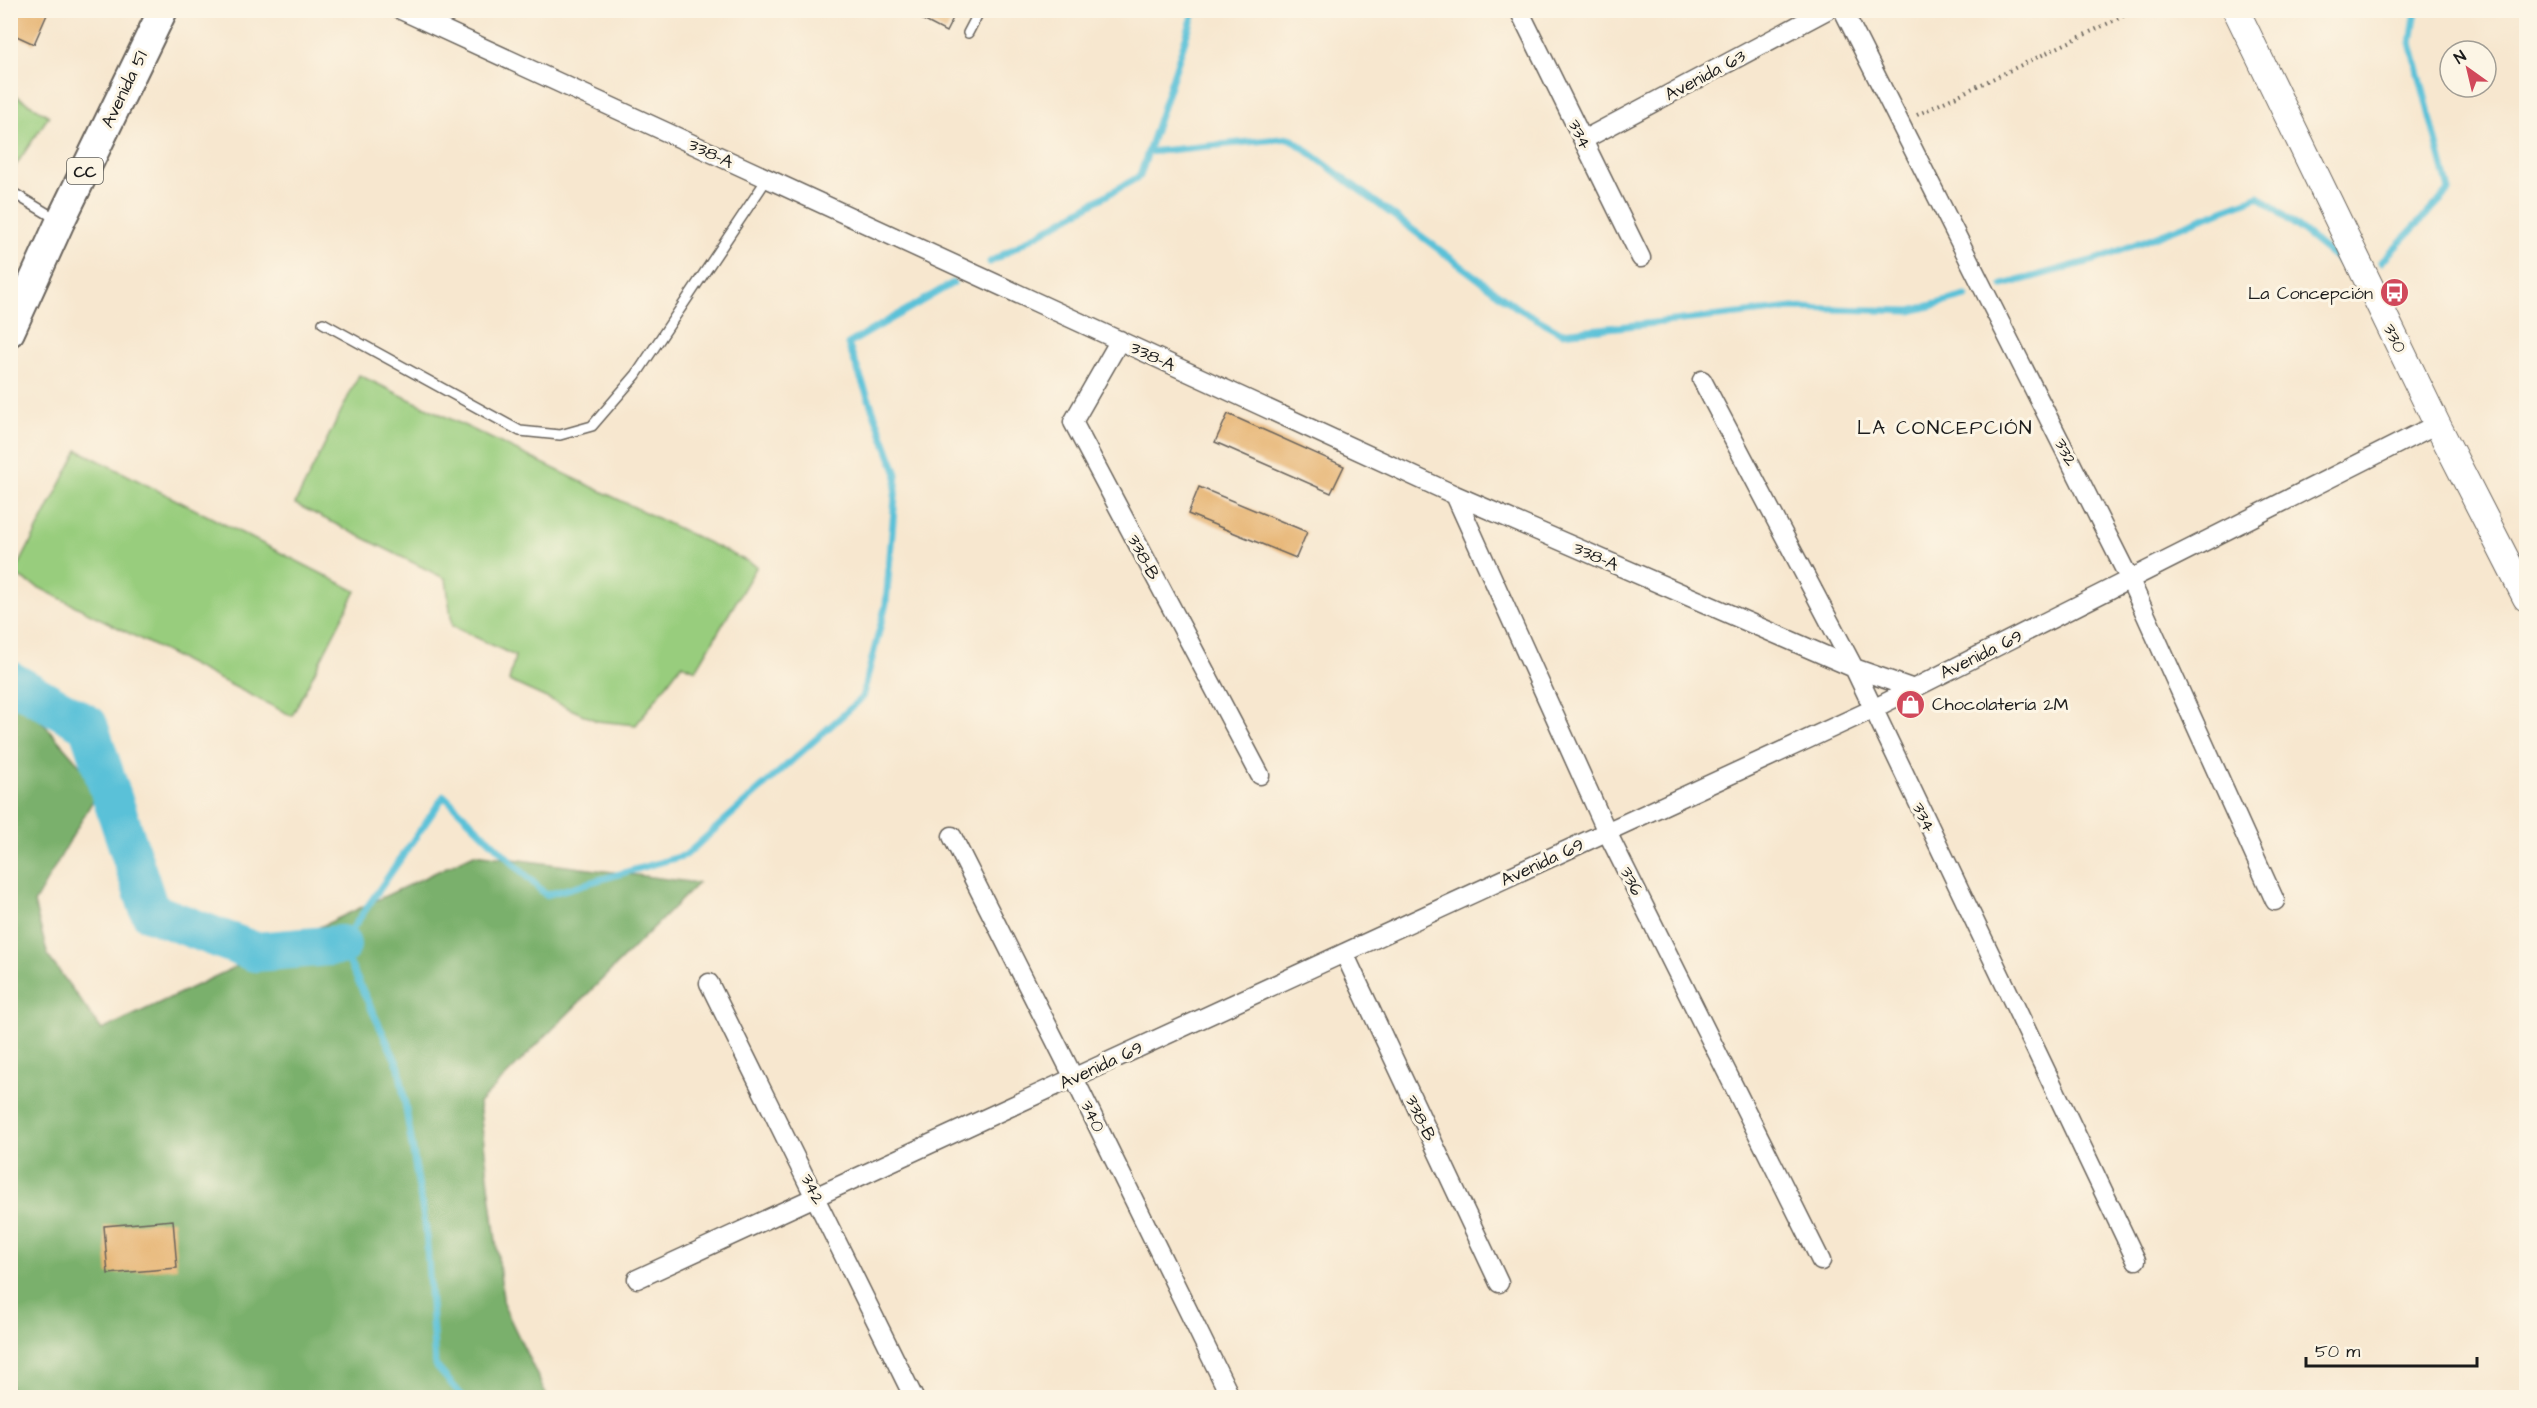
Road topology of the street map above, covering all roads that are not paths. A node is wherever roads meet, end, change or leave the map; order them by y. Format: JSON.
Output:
{"nodes":[{"id":1,"x":162,"y":10,"type":"edge"},
{"id":2,"x":401,"y":10,"type":"edge"},
{"id":3,"x":980,"y":10,"type":"edge"},
{"id":4,"x":1519,"y":10,"type":"edge"},
{"id":5,"x":1827,"y":10,"type":"edge"},
{"id":6,"x":1843,"y":10,"type":"edge"},
{"id":7,"x":2236,"y":10,"type":"edge"},
{"id":8,"x":968,"y":33,"type":"dead end"},
{"id":9,"x":1583,"y":140,"type":"junction"},
{"id":10,"x":767,"y":179,"type":"junction"},
{"id":11,"x":10,"y":191,"type":"edge"},
{"id":12,"x":60,"y":222,"type":"junction"},
{"id":13,"x":1641,"y":258,"type":"dead end"},
{"id":14,"x":323,"y":323,"type":"dead end"},
{"id":15,"x":10,"y":332,"type":"edge"},
{"id":16,"x":1120,"y":340,"type":"junction"},
{"id":17,"x":1702,"y":380,"type":"dead end"},
{"id":18,"x":2437,"y":424,"type":"junction"},
{"id":19,"x":1455,"y":495,"type":"junction"},
{"id":20,"x":2130,"y":580,"type":"junction"},
{"id":21,"x":2526,"y":598,"type":"edge"},
{"id":22,"x":1854,"y":668,"type":"junction"},
{"id":23,"x":1911,"y":688,"type":"junction"},
{"id":24,"x":1872,"y":709,"type":"junction"},
{"id":25,"x":1260,"y":775,"type":"dead end"},
{"id":26,"x":1607,"y":832,"type":"junction"},
{"id":27,"x":952,"y":836,"type":"dead end"},
{"id":28,"x":2275,"y":901,"type":"dead end"},
{"id":29,"x":1344,"y":953,"type":"junction"},
{"id":30,"x":709,"y":983,"type":"dead end"},
{"id":31,"x":1074,"y":1078,"type":"junction"},
{"id":32,"x":817,"y":1196,"type":"junction"},
{"id":33,"x":2136,"y":1260,"type":"dead end"},
{"id":34,"x":1821,"y":1261,"type":"dead end"},
{"id":35,"x":637,"y":1279,"type":"dead end"},
{"id":36,"x":1499,"y":1283,"type":"dead end"},
{"id":37,"x":914,"y":1398,"type":"edge"},
{"id":38,"x":1231,"y":1398,"type":"edge"}],
"edges":[{"from":1,"to":12,"type":"main road","name":"Avenida 51","number":"CC"},
{"from":2,"to":10,"type":"street","name":"338-A"},
{"from":3,"to":8,"type":"lane"},
{"from":4,"to":9,"type":"street","name":"334"},
{"from":5,"to":9,"type":"street","name":"Avenida 63"},
{"from":6,"to":20,"type":"street","name":"332"},
{"from":7,"to":18,"type":"street","name":"330"},
{"from":9,"to":13,"type":"street","name":"334"},
{"from":10,"to":14,"type":"lane"},
{"from":10,"to":16,"type":"street","name":"338-A"},
{"from":11,"to":12,"type":"lane"},
{"from":12,"to":15,"type":"main road","name":"Avenida 51","number":"CC"},
{"from":16,"to":19,"type":"street","name":"338-A"},
{"from":16,"to":25,"type":"street","name":"338-B"},
{"from":17,"to":22,"type":"street","name":"334"},
{"from":18,"to":20,"type":"street","name":"Avenida 69"},
{"from":18,"to":21,"type":"street","name":"330"},
{"from":19,"to":22,"type":"street","name":"338-A"},
{"from":19,"to":26,"type":"street","name":"336"},
{"from":20,"to":23,"type":"street","name":"Avenida 69"},
{"from":20,"to":28,"type":"street","name":"332"},
{"from":22,"to":23,"type":"street","name":"338-A"},
{"from":22,"to":24,"type":"street","name":"334"},
{"from":23,"to":24,"type":"street","name":"Avenida 69"},
{"from":24,"to":26,"type":"street","name":"Avenida 69"},
{"from":24,"to":33,"type":"street","name":"334"},
{"from":26,"to":29,"type":"street","name":"Avenida 69"},
{"from":26,"to":34,"type":"street","name":"336"},
{"from":27,"to":31,"type":"street","name":"340"},
{"from":29,"to":31,"type":"street","name":"Avenida 69"},
{"from":29,"to":36,"type":"street","name":"338-B"},
{"from":30,"to":32,"type":"street","name":"342"},
{"from":31,"to":32,"type":"street","name":"Avenida 69"},
{"from":31,"to":38,"type":"street","name":"340"},
{"from":32,"to":35,"type":"street","name":"Avenida 69"},
{"from":32,"to":37,"type":"street","name":"342"}]}
